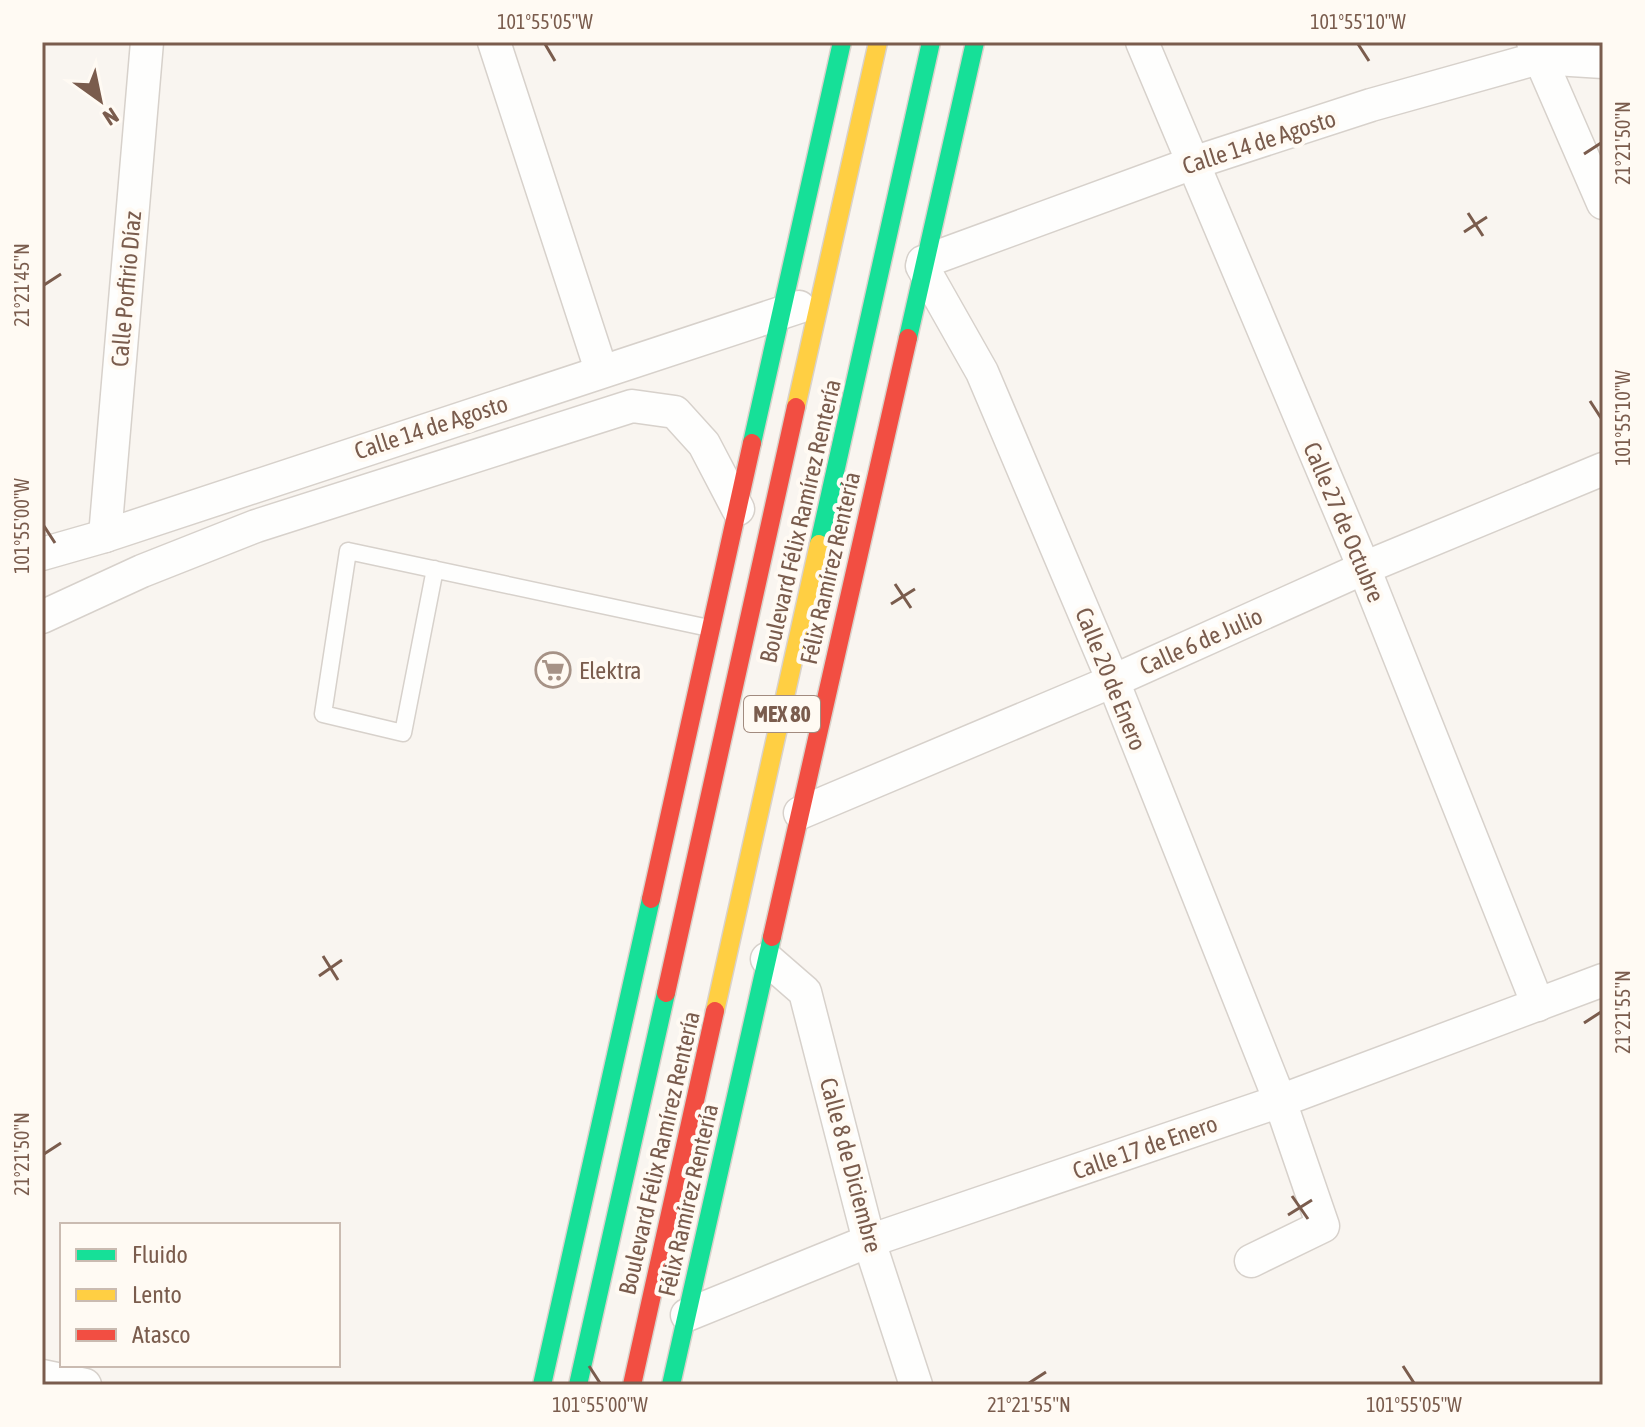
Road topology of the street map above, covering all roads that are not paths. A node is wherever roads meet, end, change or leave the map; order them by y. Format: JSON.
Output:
{"nodes":[{"id":1,"x":147,"y":42,"type":"edge"},
{"id":2,"x":494,"y":42,"type":"edge"},
{"id":3,"x":842,"y":42,"type":"edge"},
{"id":4,"x":878,"y":42,"type":"edge"},
{"id":5,"x":931,"y":42,"type":"edge"},
{"id":6,"x":975,"y":42,"type":"edge"},
{"id":7,"x":1142,"y":42,"type":"edge"},
{"id":8,"x":1536,"y":50,"type":"edge"},
{"id":9,"x":1603,"y":62,"type":"edge"},
{"id":10,"x":1193,"y":163,"type":"junction"},
{"id":11,"x":1603,"y":203,"type":"edge"},
{"id":12,"x":923,"y":264,"type":"junction"},
{"id":13,"x":821,"y":299,"type":"junction"},
{"id":14,"x":783,"y":312,"type":"junction"},
{"id":15,"x":601,"y":370,"type":"junction"},
{"id":16,"x":1603,"y":469,"type":"edge"},
{"id":17,"x":248,"y":488,"type":"junction"},
{"id":18,"x":738,"y":509,"type":"junction"},
{"id":19,"x":256,"y":526,"type":"junction"},
{"id":20,"x":105,"y":536,"type":"junction"},
{"id":21,"x":42,"y":554,"type":"edge"},
{"id":22,"x":1364,"y":568,"type":"junction"},
{"id":23,"x":435,"y":569,"type":"junction"},
{"id":24,"x":42,"y":617,"type":"edge"},
{"id":25,"x":711,"y":628,"type":"junction"},
{"id":26,"x":1113,"y":681,"type":"junction"},
{"id":27,"x":800,"y":813,"type":"junction"},
{"id":28,"x":767,"y":959,"type":"junction"},
{"id":29,"x":1603,"y":980,"type":"edge"},
{"id":30,"x":1538,"y":1005,"type":"junction"},
{"id":31,"x":1280,"y":1101,"type":"junction"},
{"id":32,"x":869,"y":1241,"type":"junction"},
{"id":33,"x":1251,"y":1261,"type":"dead end"},
{"id":34,"x":687,"y":1315,"type":"junction"},
{"id":35,"x":42,"y":1376,"type":"edge"},
{"id":36,"x":85,"y":1385,"type":"edge"},
{"id":37,"x":542,"y":1385,"type":"edge"},
{"id":38,"x":578,"y":1385,"type":"edge"},
{"id":39,"x":632,"y":1385,"type":"edge"},
{"id":40,"x":671,"y":1385,"type":"edge"},
{"id":41,"x":916,"y":1385,"type":"edge"}],
"edges":[{"from":1,"to":20,"type":"street","name":"Calle Porfirio Díaz"},
{"from":2,"to":15,"type":"street"},
{"from":3,"to":14,"type":"main road"},
{"from":4,"to":13,"type":"main road","name":"Boulevard Félix Ramírez Rentería","number":"MEX 80"},
{"from":5,"to":39,"type":"main road","name":"Boulevard Félix Ramírez Rentería","number":"MEX 80"},
{"from":6,"to":12,"type":"main road","name":"Félix Ramírez Rentería"},
{"from":7,"to":10,"type":"street","name":"Calle 27 de Octubre"},
{"from":8,"to":9,"type":"street","name":"Calle 14 de Agosto"},
{"from":8,"to":10,"type":"street","name":"Calle 14 de Agosto"},
{"from":8,"to":11,"type":"street"},
{"from":10,"to":12,"type":"street","name":"Calle 14 de Agosto"},
{"from":10,"to":22,"type":"street","name":"Calle 27 de Octubre"},
{"from":12,"to":26,"type":"street","name":"Calle 20 de Enero"},
{"from":12,"to":27,"type":"main road","name":"Félix Ramírez Rentería"},
{"from":13,"to":14,"type":"street","name":"Calle 14 de Agosto"},
{"from":13,"to":38,"type":"main road","name":"Boulevard Félix Ramírez Rentería","number":"MEX 80"},
{"from":14,"to":15,"type":"street","name":"Calle 14 de Agosto"},
{"from":14,"to":18,"type":"main road"},
{"from":15,"to":17,"type":"street","name":"Calle 14 de Agosto"},
{"from":16,"to":22,"type":"street","name":"Calle 6 de Julio"},
{"from":17,"to":19,"type":"street"},
{"from":17,"to":20,"type":"street","name":"Calle 14 de Agosto"},
{"from":18,"to":19,"type":"street"},
{"from":18,"to":25,"type":"main road"},
{"from":19,"to":24,"type":"street"},
{"from":20,"to":21,"type":"street","name":"Calle 14 de Agosto"},
{"from":22,"to":26,"type":"street","name":"Calle 6 de Julio"},
{"from":22,"to":30,"type":"street","name":"Calle 27 de Octubre"},
{"from":23,"to":23,"type":"lane"},
{"from":23,"to":25,"type":"lane"},
{"from":25,"to":37,"type":"main road"},
{"from":26,"to":27,"type":"street","name":"Calle 6 de Julio"},
{"from":26,"to":31,"type":"street","name":"Calle 20 de Enero"},
{"from":27,"to":28,"type":"main road","name":"Félix Ramírez Rentería"},
{"from":28,"to":32,"type":"street","name":"Calle 8 de Diciembre"},
{"from":28,"to":34,"type":"main road","name":"Félix Ramírez Rentería"},
{"from":29,"to":30,"type":"street","name":"Calle 17 de Enero"},
{"from":30,"to":31,"type":"street","name":"Calle 17 de Enero"},
{"from":31,"to":32,"type":"street","name":"Calle 17 de Enero"},
{"from":31,"to":33,"type":"street","name":"Calle 20 de Enero"},
{"from":32,"to":34,"type":"street","name":"Calle 17 de Enero"},
{"from":32,"to":41,"type":"street","name":"Calle 8 de Diciembre"},
{"from":34,"to":40,"type":"main road","name":"Félix Ramírez Rentería"},
{"from":35,"to":36,"type":"street"}]}
